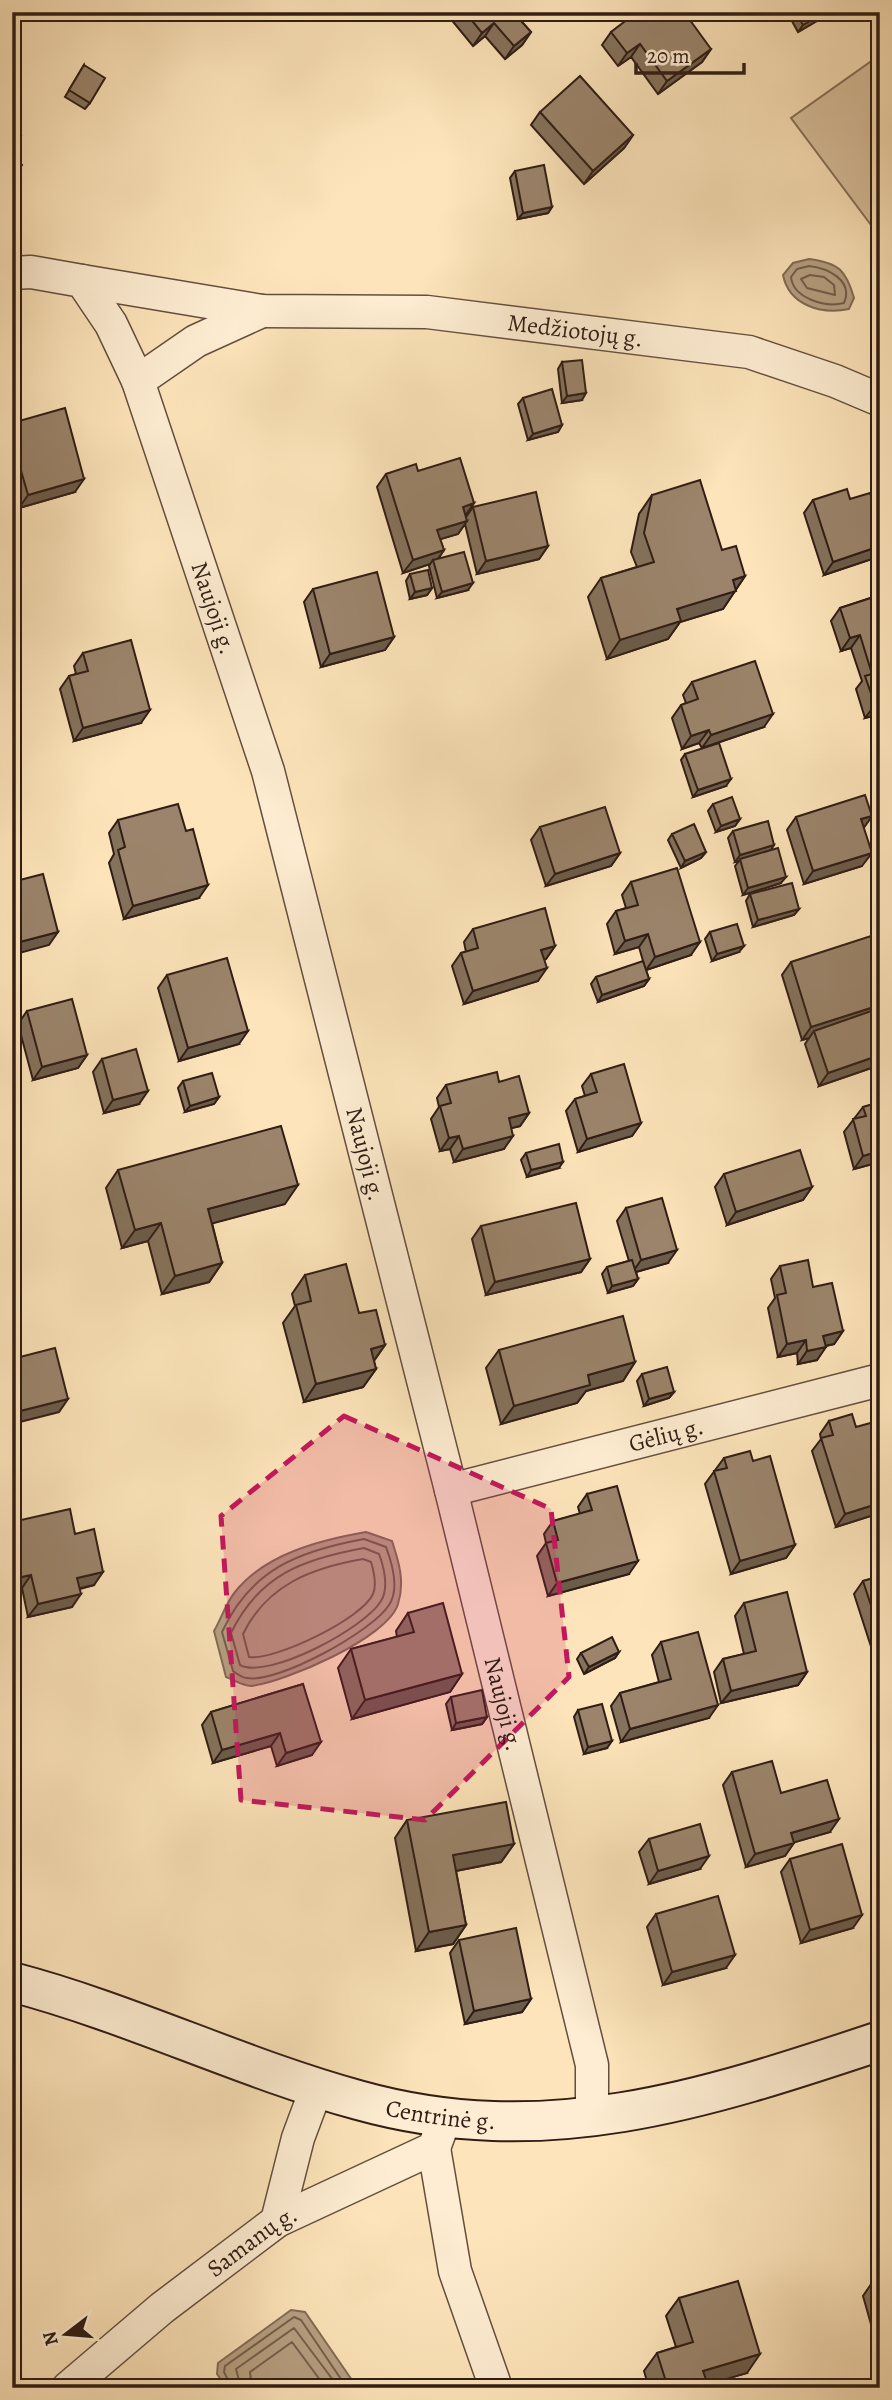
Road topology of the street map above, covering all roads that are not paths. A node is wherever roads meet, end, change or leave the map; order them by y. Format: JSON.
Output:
{"nodes":[{"id":1,"x":12,"y":273,"type":"edge"},
{"id":2,"x":82,"y":281,"type":"junction"},
{"id":3,"x":262,"y":311,"type":"junction"},
{"id":4,"x":138,"y":381,"type":"junction"},
{"id":5,"x":880,"y":400,"type":"edge"},
{"id":6,"x":880,"y":1380,"type":"edge"},
{"id":7,"x":452,"y":1490,"type":"junction"},
{"id":8,"x":12,"y":1982,"type":"edge"},
{"id":9,"x":880,"y":2041,"type":"edge"},
{"id":10,"x":317,"y":2087,"type":"junction"},
{"id":11,"x":592,"y":2118,"type":"junction"},
{"id":12,"x":440,"y":2133,"type":"junction"},
{"id":13,"x":277,"y":2221,"type":"junction"},
{"id":14,"x":68,"y":2388,"type":"edge"},
{"id":15,"x":496,"y":2388,"type":"edge"}],
"edges":[{"from":1,"to":2,"type":"street"},
{"from":2,"to":3,"type":"street","name":"Medžiotojų g."},
{"from":2,"to":4,"type":"street","name":"Naujoji g."},
{"from":3,"to":4,"type":"street","name":"Medžiotojų g."},
{"from":3,"to":5,"type":"street","name":"Medžiotojų g."},
{"from":4,"to":7,"type":"street","name":"Naujoji g."},
{"from":6,"to":7,"type":"street","name":"Gėlių g."},
{"from":7,"to":11,"type":"street","name":"Naujoji g."},
{"from":8,"to":10,"type":"main road","name":"Centrinė g."},
{"from":9,"to":11,"type":"main road","name":"Centrinė g."},
{"from":10,"to":12,"type":"main road","name":"Centrinė g."},
{"from":10,"to":13,"type":"street"},
{"from":11,"to":12,"type":"main road","name":"Centrinė g."},
{"from":12,"to":13,"type":"street","name":"Samanų g."},
{"from":12,"to":15,"type":"street"},
{"from":13,"to":14,"type":"street","name":"Samanų g."}]}
